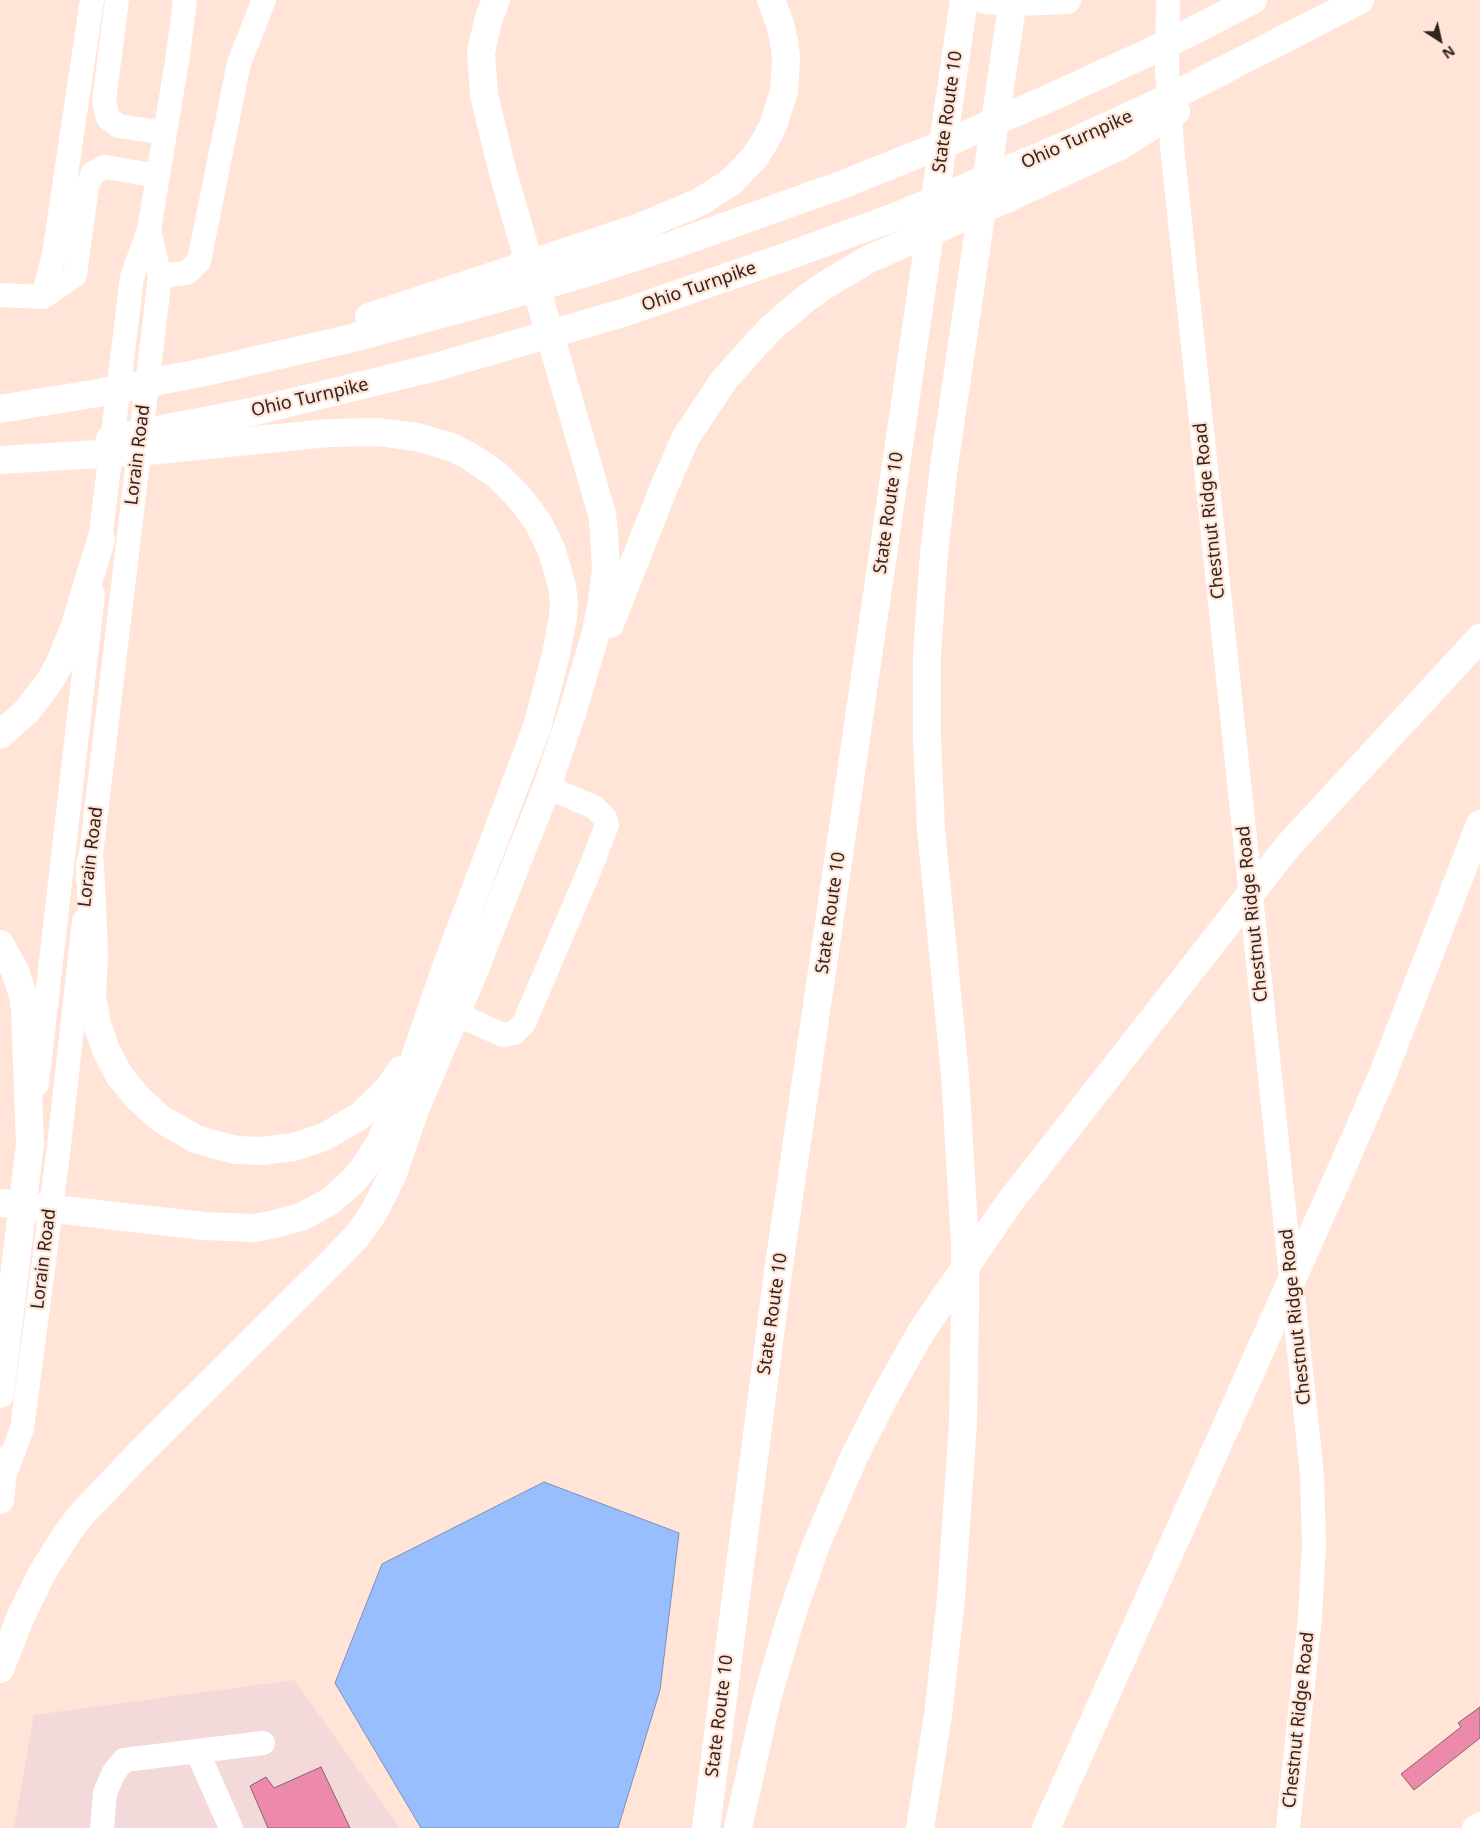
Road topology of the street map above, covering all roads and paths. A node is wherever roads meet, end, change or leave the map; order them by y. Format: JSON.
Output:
{"nodes":[{"id":1,"x":92,"y":0,"type":"edge"},
{"id":2,"x":116,"y":0,"type":"edge"},
{"id":3,"x":185,"y":0,"type":"edge"},
{"id":4,"x":264,"y":0,"type":"edge"},
{"id":5,"x":482,"y":0,"type":"edge"},
{"id":6,"x":496,"y":0,"type":"edge"},
{"id":7,"x":771,"y":0,"type":"edge"},
{"id":8,"x":964,"y":0,"type":"edge"},
{"id":9,"x":986,"y":0,"type":"edge"},
{"id":10,"x":1013,"y":0,"type":"edge"},
{"id":11,"x":1067,"y":0,"type":"edge"},
{"id":12,"x":1168,"y":0,"type":"edge"},
{"id":13,"x":1253,"y":0,"type":"edge"},
{"id":14,"x":1360,"y":0,"type":"edge"},
{"id":15,"x":165,"y":133,"type":"junction"},
{"id":16,"x":1119,"y":134,"type":"junction"},
{"id":17,"x":158,"y":176,"type":"junction"},
{"id":18,"x":149,"y":230,"type":"junction"},
{"id":19,"x":583,"y":260,"type":"junction"},
{"id":20,"x":160,"y":276,"type":"junction"},
{"id":21,"x":0,"y":295,"type":"edge"},
{"id":22,"x":43,"y":297,"type":"junction"},
{"id":23,"x":0,"y":409,"type":"edge"},
{"id":24,"x":200,"y":434,"type":"junction"},
{"id":25,"x":0,"y":459,"type":"edge"},
{"id":26,"x":101,"y":540,"type":"junction"},
{"id":27,"x":91,"y":607,"type":"junction"},
{"id":28,"x":120,"y":610,"type":"junction"},
{"id":29,"x":1480,"y":638,"type":"edge"},
{"id":30,"x":573,"y":710,"type":"junction"},
{"id":31,"x":537,"y":727,"type":"junction"},
{"id":32,"x":0,"y":735,"type":"edge"},
{"id":33,"x":547,"y":787,"type":"junction"},
{"id":34,"x":1480,"y":824,"type":"edge"},
{"id":35,"x":90,"y":863,"type":"junction"},
{"id":36,"x":0,"y":944,"type":"edge"},
{"id":37,"x":456,"y":1014,"type":"junction"},
{"id":38,"x":428,"y":1017,"type":"junction"},
{"id":39,"x":414,"y":1112,"type":"junction"},
{"id":40,"x":30,"y":1144,"type":"junction"},
{"id":41,"x":0,"y":1204,"type":"edge"},
{"id":42,"x":0,"y":1214,"type":"edge"},
{"id":43,"x":105,"y":1222,"type":"junction"},
{"id":44,"x":0,"y":1394,"type":"edge"},
{"id":45,"x":0,"y":1481,"type":"edge"},
{"id":46,"x":0,"y":1669,"type":"edge"},
{"id":47,"x":263,"y":1743,"type":"dead end"},
{"id":48,"x":197,"y":1752,"type":"junction"},
{"id":49,"x":1480,"y":1824,"type":"edge"},
{"id":50,"x":102,"y":1828,"type":"edge"},
{"id":51,"x":231,"y":1828,"type":"edge"},
{"id":52,"x":706,"y":1828,"type":"edge"},
{"id":53,"x":738,"y":1828,"type":"edge"},
{"id":54,"x":920,"y":1828,"type":"edge"},
{"id":55,"x":1046,"y":1828,"type":"edge"},
{"id":56,"x":1288,"y":1828,"type":"edge"},
{"id":57,"x":1474,"y":1828,"type":"edge"}],
"edges":[{"from":1,"to":22,"type":"street"},
{"from":2,"to":15,"type":"street"},
{"from":3,"to":15,"type":"street","name":"Lorain Road"},
{"from":4,"to":20,"type":"street"},
{"from":5,"to":31,"type":"main road"},
{"from":6,"to":30,"type":"main road"},
{"from":7,"to":19,"type":"main road"},
{"from":8,"to":52,"type":"main road","name":"State Route 10"},
{"from":9,"to":11,"type":"main road"},
{"from":10,"to":54,"type":"main road"},
{"from":12,"to":56,"type":"street","name":"Chestnut Ridge Road"},
{"from":13,"to":19,"type":"main road"},
{"from":14,"to":16,"type":"main road"},
{"from":15,"to":17,"type":"street","name":"Lorain Road"},
{"from":16,"to":24,"type":"main road","name":"Ohio Turnpike"},
{"from":16,"to":30,"type":"main road"},
{"from":17,"to":18,"type":"street","name":"Lorain Road"},
{"from":17,"to":22,"type":"street"},
{"from":18,"to":20,"type":"street","name":"Lorain Road"},
{"from":18,"to":26,"type":"street","name":"Lorain Road"},
{"from":19,"to":23,"type":"main road"},
{"from":20,"to":28,"type":"street","name":"Lorain Road"},
{"from":21,"to":22,"type":"street"},
{"from":24,"to":25,"type":"main road"},
{"from":24,"to":31,"type":"main road"},
{"from":26,"to":27,"type":"street","name":"Lorain Road"},
{"from":26,"to":32,"type":"main road"},
{"from":27,"to":28,"type":"street"},
{"from":27,"to":40,"type":"street","name":"Lorain Road"},
{"from":28,"to":35,"type":"street","name":"Lorain Road"},
{"from":29,"to":53,"type":"main road"},
{"from":30,"to":33,"type":"main road"},
{"from":31,"to":38,"type":"main road"},
{"from":33,"to":37,"type":"main road"},
{"from":33,"to":37,"type":"street"},
{"from":34,"to":55,"type":"main road"},
{"from":35,"to":38,"type":"main road"},
{"from":35,"to":45,"type":"street","name":"Lorain Road"},
{"from":36,"to":40,"type":"main road"},
{"from":37,"to":39,"type":"main road"},
{"from":38,"to":43,"type":"main road"},
{"from":39,"to":43,"type":"main road"},
{"from":39,"to":46,"type":"main road"},
{"from":40,"to":44,"type":"main road","name":"Lorain Road"},
{"from":41,"to":43,"type":"main road"},
{"from":42,"to":43,"type":"main road"},
{"from":47,"to":48,"type":"street"},
{"from":48,"to":50,"type":"street"},
{"from":48,"to":51,"type":"street"},
{"from":49,"to":57,"type":"street"}]}
